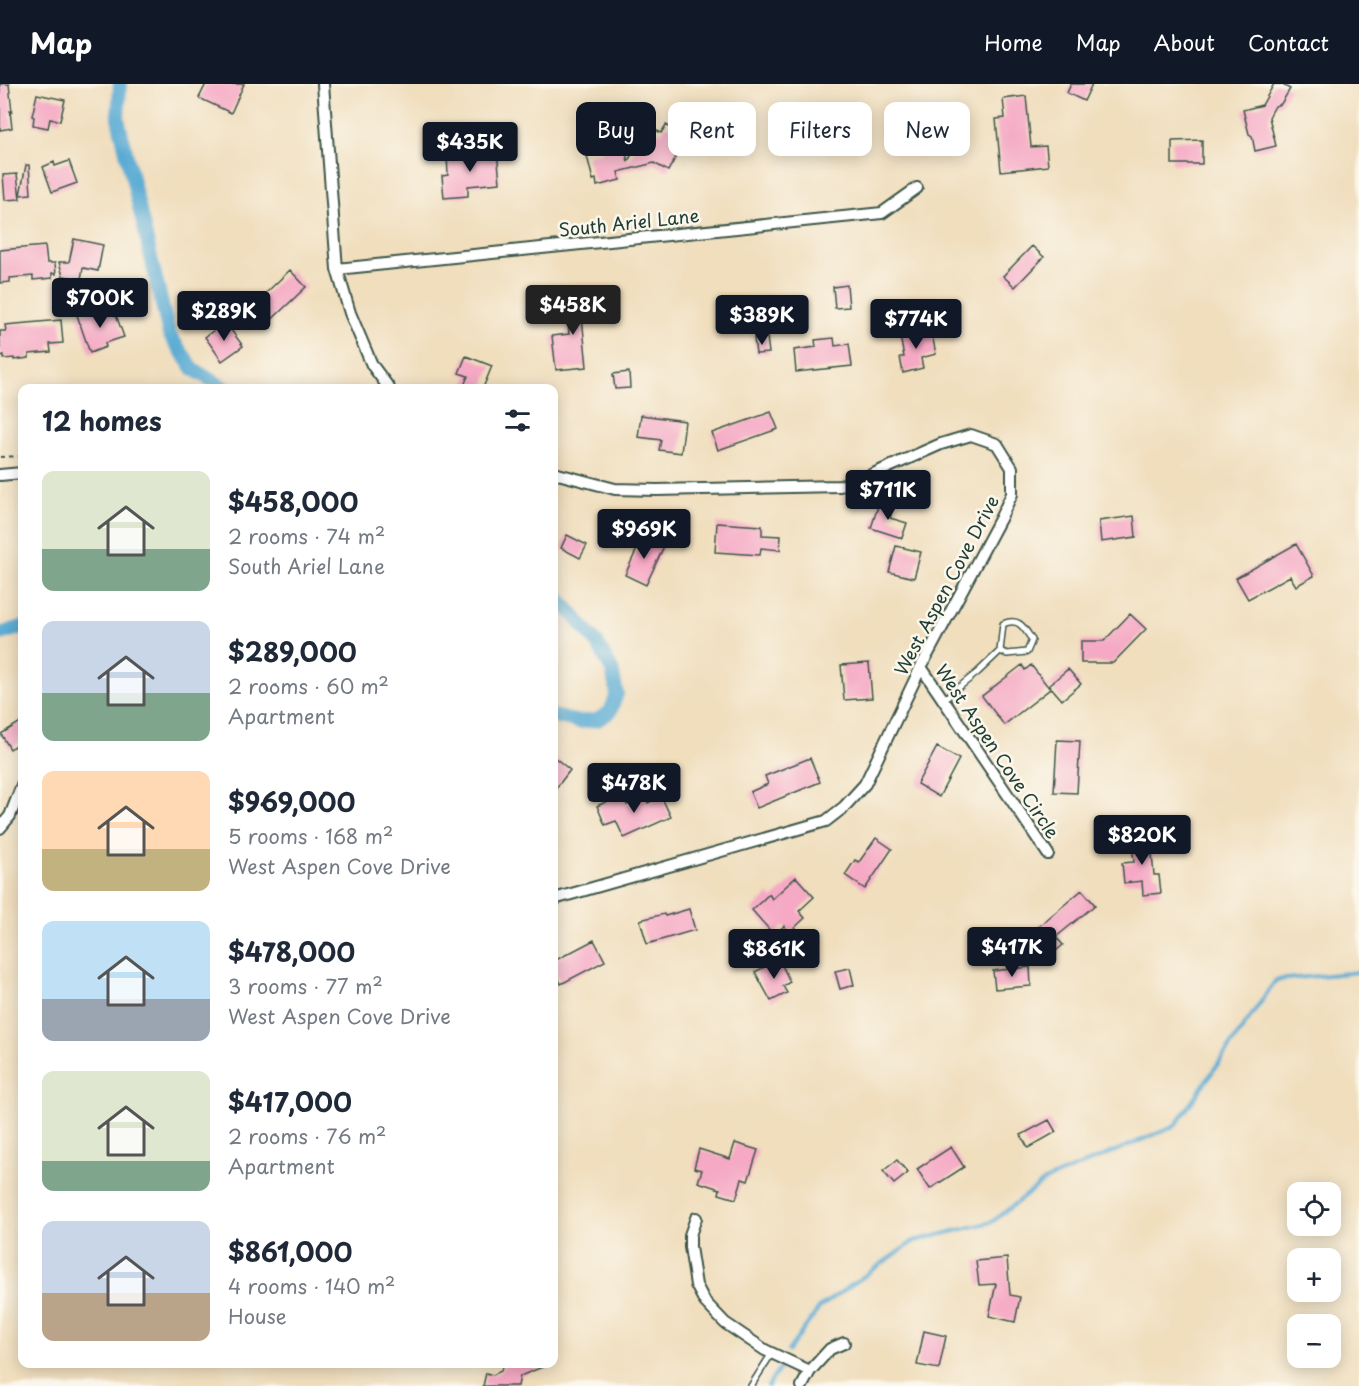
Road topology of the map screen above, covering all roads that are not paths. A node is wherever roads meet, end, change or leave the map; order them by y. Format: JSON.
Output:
{"nodes":[{"id":1,"x":323,"y":84,"type":"edge"},
{"id":2,"x":917,"y":188,"type":"dead end"},
{"id":3,"x":337,"y":269,"type":"junction"},
{"id":4,"x":386,"y":384,"type":"edge"},
{"id":5,"x":18,"y":473,"type":"edge"},
{"id":6,"x":558,"y":473,"type":"edge"},
{"id":7,"x":0,"y":475,"type":"edge"},
{"id":8,"x":1000,"y":651,"type":"junction"},
{"id":9,"x":921,"y":667,"type":"junction"},
{"id":10,"x":943,"y":700,"type":"junction"},
{"id":11,"x":18,"y":795,"type":"edge"},
{"id":12,"x":0,"y":828,"type":"edge"},
{"id":13,"x":1048,"y":854,"type":"dead end"},
{"id":14,"x":558,"y":898,"type":"edge"},
{"id":15,"x":696,"y":1218,"type":"dead end"},
{"id":16,"x":843,"y":1343,"type":"dead end"},
{"id":17,"x":772,"y":1353,"type":"junction"},
{"id":18,"x":810,"y":1371,"type":"junction"},
{"id":19,"x":751,"y":1386,"type":"edge"},
{"id":20,"x":802,"y":1386,"type":"edge"}],
"edges":[{"from":1,"to":3,"type":"street"},
{"from":2,"to":3,"type":"street","name":"South Ariel Lane"},
{"from":3,"to":4,"type":"street"},
{"from":5,"to":7,"type":"street"},
{"from":6,"to":9,"type":"street","name":"West Aspen Cove Drive"},
{"from":8,"to":8,"type":"lane"},
{"from":8,"to":10,"type":"lane"},
{"from":9,"to":10,"type":"street","name":"West Aspen Cove Circle"},
{"from":9,"to":14,"type":"street","name":"West Aspen Cove Drive"},
{"from":10,"to":13,"type":"street","name":"West Aspen Cove Circle"},
{"from":11,"to":12,"type":"street"},
{"from":15,"to":17,"type":"street"},
{"from":16,"to":18,"type":"street"},
{"from":17,"to":18,"type":"street"},
{"from":17,"to":19,"type":"lane"},
{"from":18,"to":20,"type":"street"}]}
